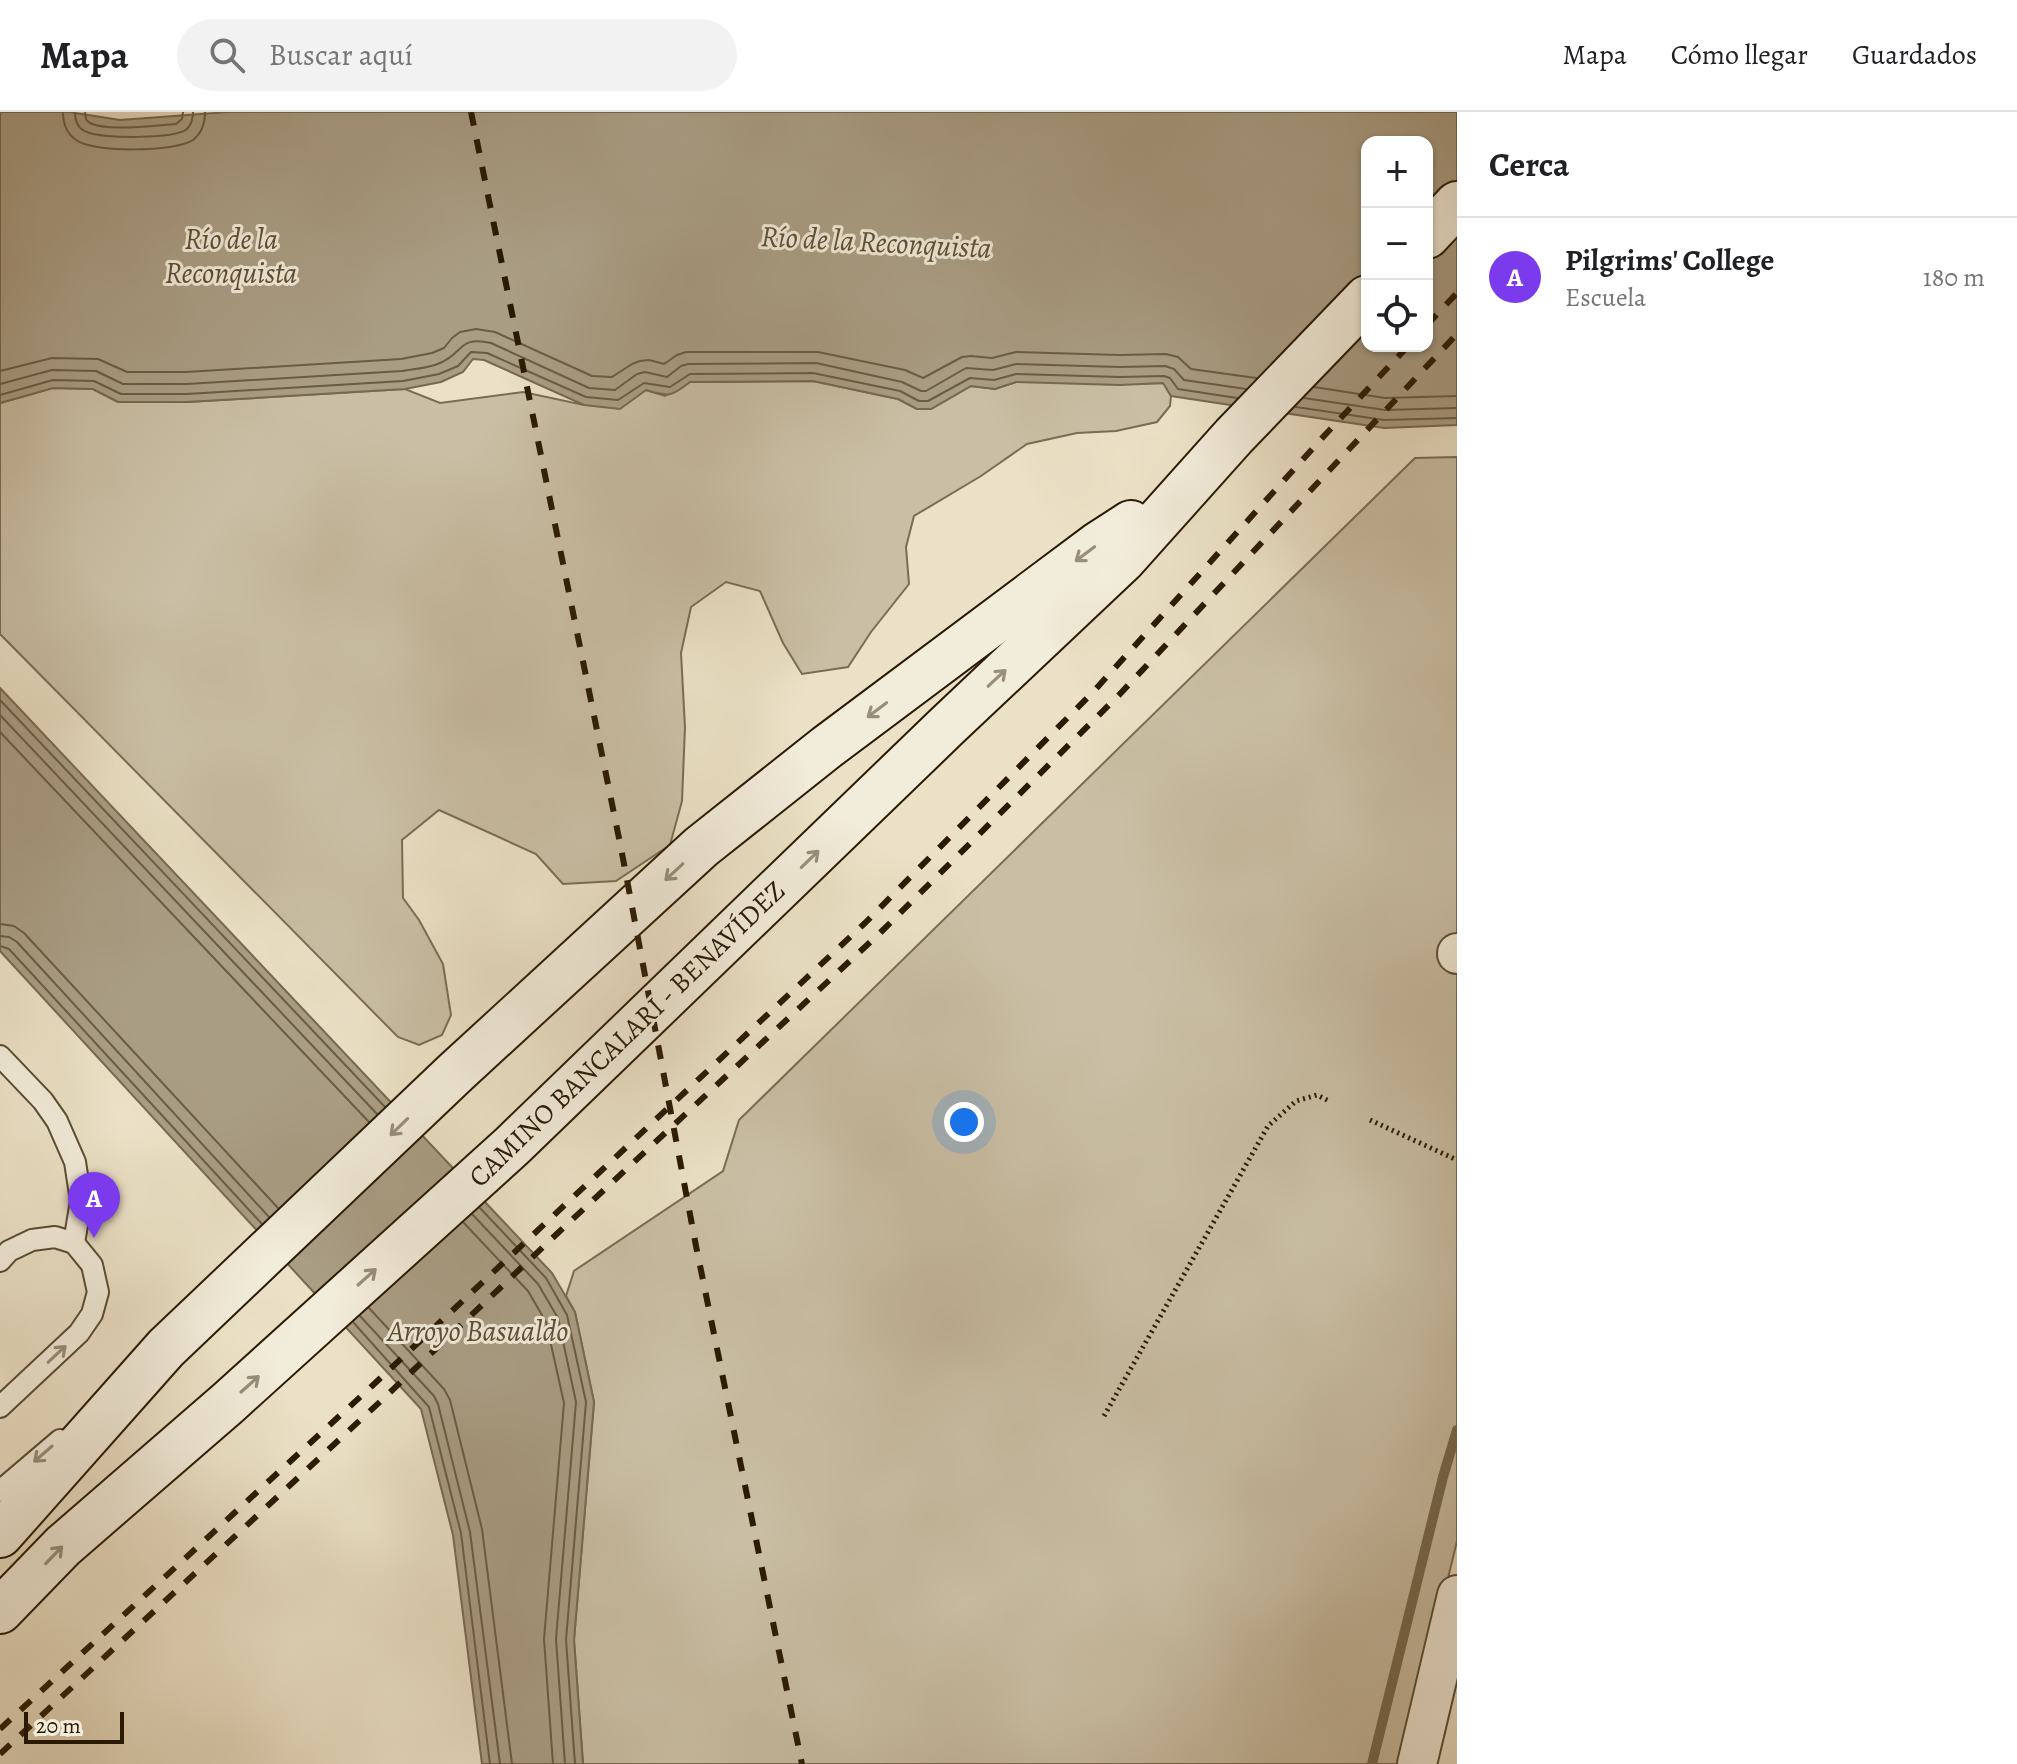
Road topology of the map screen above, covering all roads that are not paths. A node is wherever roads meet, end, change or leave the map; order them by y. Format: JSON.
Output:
{"nodes":[{"id":1,"x":1457,"y":204,"type":"edge"},
{"id":2,"x":1433,"y":230,"type":"edge"},
{"id":3,"x":1361,"y":304,"type":"edge"},
{"id":4,"x":1234,"y":436,"type":"junction"},
{"id":5,"x":0,"y":1056,"type":"edge"},
{"id":6,"x":74,"y":1243,"type":"junction"},
{"id":7,"x":0,"y":1261,"type":"edge"},
{"id":8,"x":166,"y":1348,"type":"junction"},
{"id":9,"x":0,"y":1407,"type":"edge"},
{"id":10,"x":0,"y":1491,"type":"edge"},
{"id":11,"x":0,"y":1535,"type":"edge"},
{"id":12,"x":1457,"y":1595,"type":"edge"},
{"id":13,"x":0,"y":1611,"type":"edge"},
{"id":14,"x":1417,"y":1764,"type":"edge"}],
"edges":[{"from":1,"to":2,"type":"main road"},
{"from":3,"to":4,"type":"main road","name":"CAMINO BANCALARI - BENAVÍDEZ"},
{"from":4,"to":8,"type":"main road","name":"CAMINO BANCALARI - BENAVÍDEZ","one_way":true},
{"from":13,"to":4,"type":"main road","name":"CAMINO BANCALARI - BENAVÍDEZ","one_way":true},
{"from":5,"to":6,"type":"lane"},
{"from":6,"to":7,"type":"lane"},
{"from":9,"to":6,"type":"lane","one_way":true},
{"from":8,"to":10,"type":"lane","one_way":true},
{"from":8,"to":11,"type":"main road","name":"CAMINO BANCALARI - BENAVÍDEZ"},
{"from":12,"to":14,"type":"street"}]}
